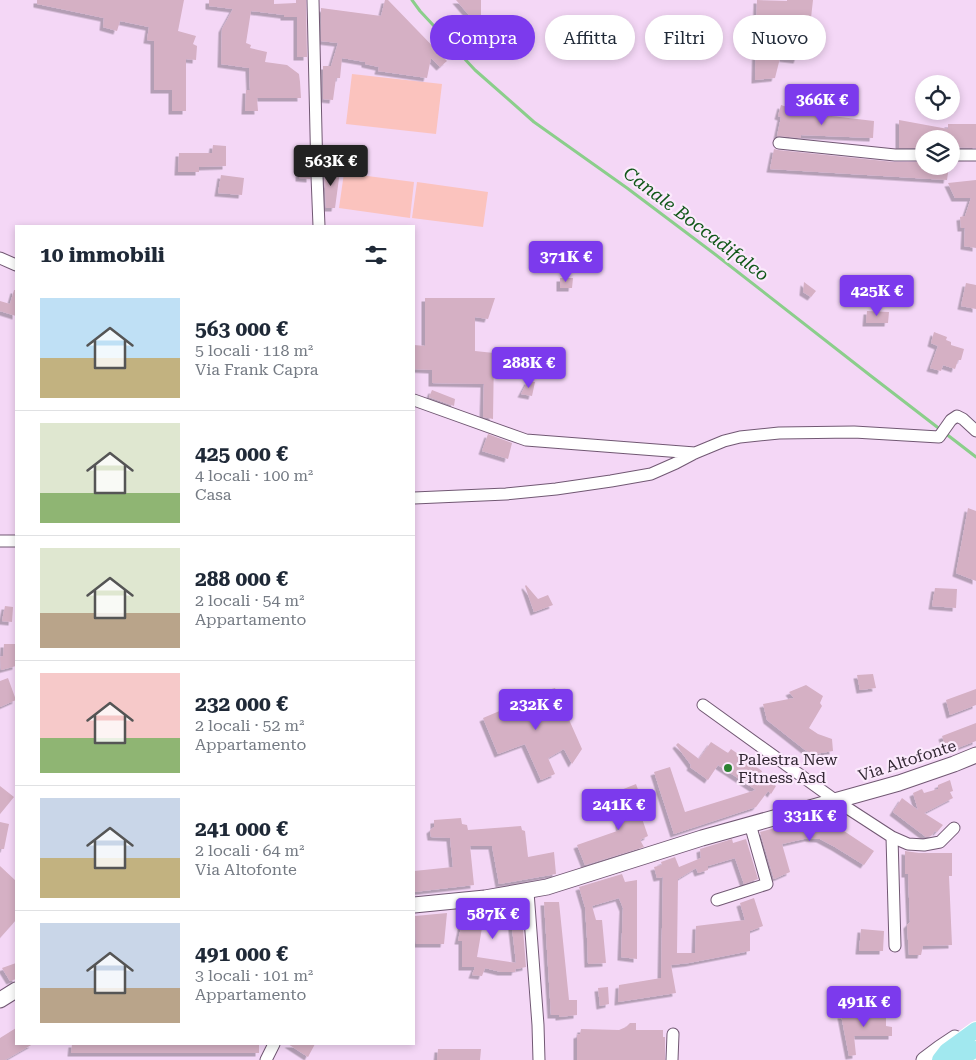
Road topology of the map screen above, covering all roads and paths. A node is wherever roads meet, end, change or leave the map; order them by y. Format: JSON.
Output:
{"nodes":[{"id":1,"x":313,"y":0,"type":"edge"},
{"id":2,"x":779,"y":143,"type":"dead end"},
{"id":3,"x":915,"y":155,"type":"edge"},
{"id":4,"x":960,"y":155,"type":"edge"},
{"id":5,"x":976,"y":155,"type":"edge"},
{"id":6,"x":319,"y":225,"type":"edge"},
{"id":7,"x":0,"y":258,"type":"edge"},
{"id":8,"x":15,"y":265,"type":"edge"},
{"id":9,"x":415,"y":400,"type":"edge"},
{"id":10,"x":976,"y":431,"type":"edge"},
{"id":11,"x":694,"y":453,"type":"junction"},
{"id":12,"x":415,"y":498,"type":"edge"},
{"id":13,"x":0,"y":541,"type":"edge"},
{"id":14,"x":15,"y":541,"type":"edge"},
{"id":15,"x":703,"y":705,"type":"dead end"},
{"id":16,"x":976,"y":755,"type":"edge"},
{"id":17,"x":836,"y":800,"type":"junction"},
{"id":18,"x":750,"y":824,"type":"junction"},
{"id":19,"x":954,"y":828,"type":"dead end"},
{"id":20,"x":892,"y":838,"type":"junction"},
{"id":21,"x":528,"y":892,"type":"junction"},
{"id":22,"x":717,"y":900,"type":"dead end"},
{"id":23,"x":415,"y":905,"type":"edge"},
{"id":24,"x":894,"y":946,"type":"dead end"},
{"id":25,"x":976,"y":1026,"type":"edge"},
{"id":26,"x":976,"y":1030,"type":"edge"},
{"id":27,"x":673,"y":1034,"type":"dead end"},
{"id":28,"x":274,"y":1045,"type":"edge"},
{"id":29,"x":976,"y":1049,"type":"edge"},
{"id":30,"x":266,"y":1060,"type":"edge"},
{"id":31,"x":539,"y":1060,"type":"edge"},
{"id":32,"x":672,"y":1060,"type":"edge"},
{"id":33,"x":924,"y":1060,"type":"edge"},
{"id":34,"x":940,"y":1060,"type":"edge"},
{"id":35,"x":958,"y":1060,"type":"edge"}],
"edges":[{"from":1,"to":6,"type":"street"},
{"from":2,"to":3,"type":"street"},
{"from":4,"to":5,"type":"street"},
{"from":7,"to":8,"type":"street"},
{"from":9,"to":11,"type":"street"},
{"from":10,"to":11,"type":"street"},
{"from":11,"to":12,"type":"street"},
{"from":13,"to":14,"type":"street"},
{"from":15,"to":17,"type":"street"},
{"from":16,"to":17,"type":"street","name":"Via Altofonte"},
{"from":17,"to":18,"type":"street","name":"Via Altofonte"},
{"from":17,"to":20,"type":"street"},
{"from":18,"to":21,"type":"street","name":"Via Altofonte"},
{"from":18,"to":22,"type":"street"},
{"from":19,"to":20,"type":"street"},
{"from":20,"to":24,"type":"street"},
{"from":21,"to":23,"type":"street","name":"Via Altofonte"},
{"from":21,"to":31,"type":"street"},
{"from":25,"to":33,"type":"street"},
{"from":26,"to":34,"type":"main road"},
{"from":27,"to":32,"type":"street"},
{"from":28,"to":30,"type":"street"},
{"from":29,"to":35,"type":"main road"}]}
